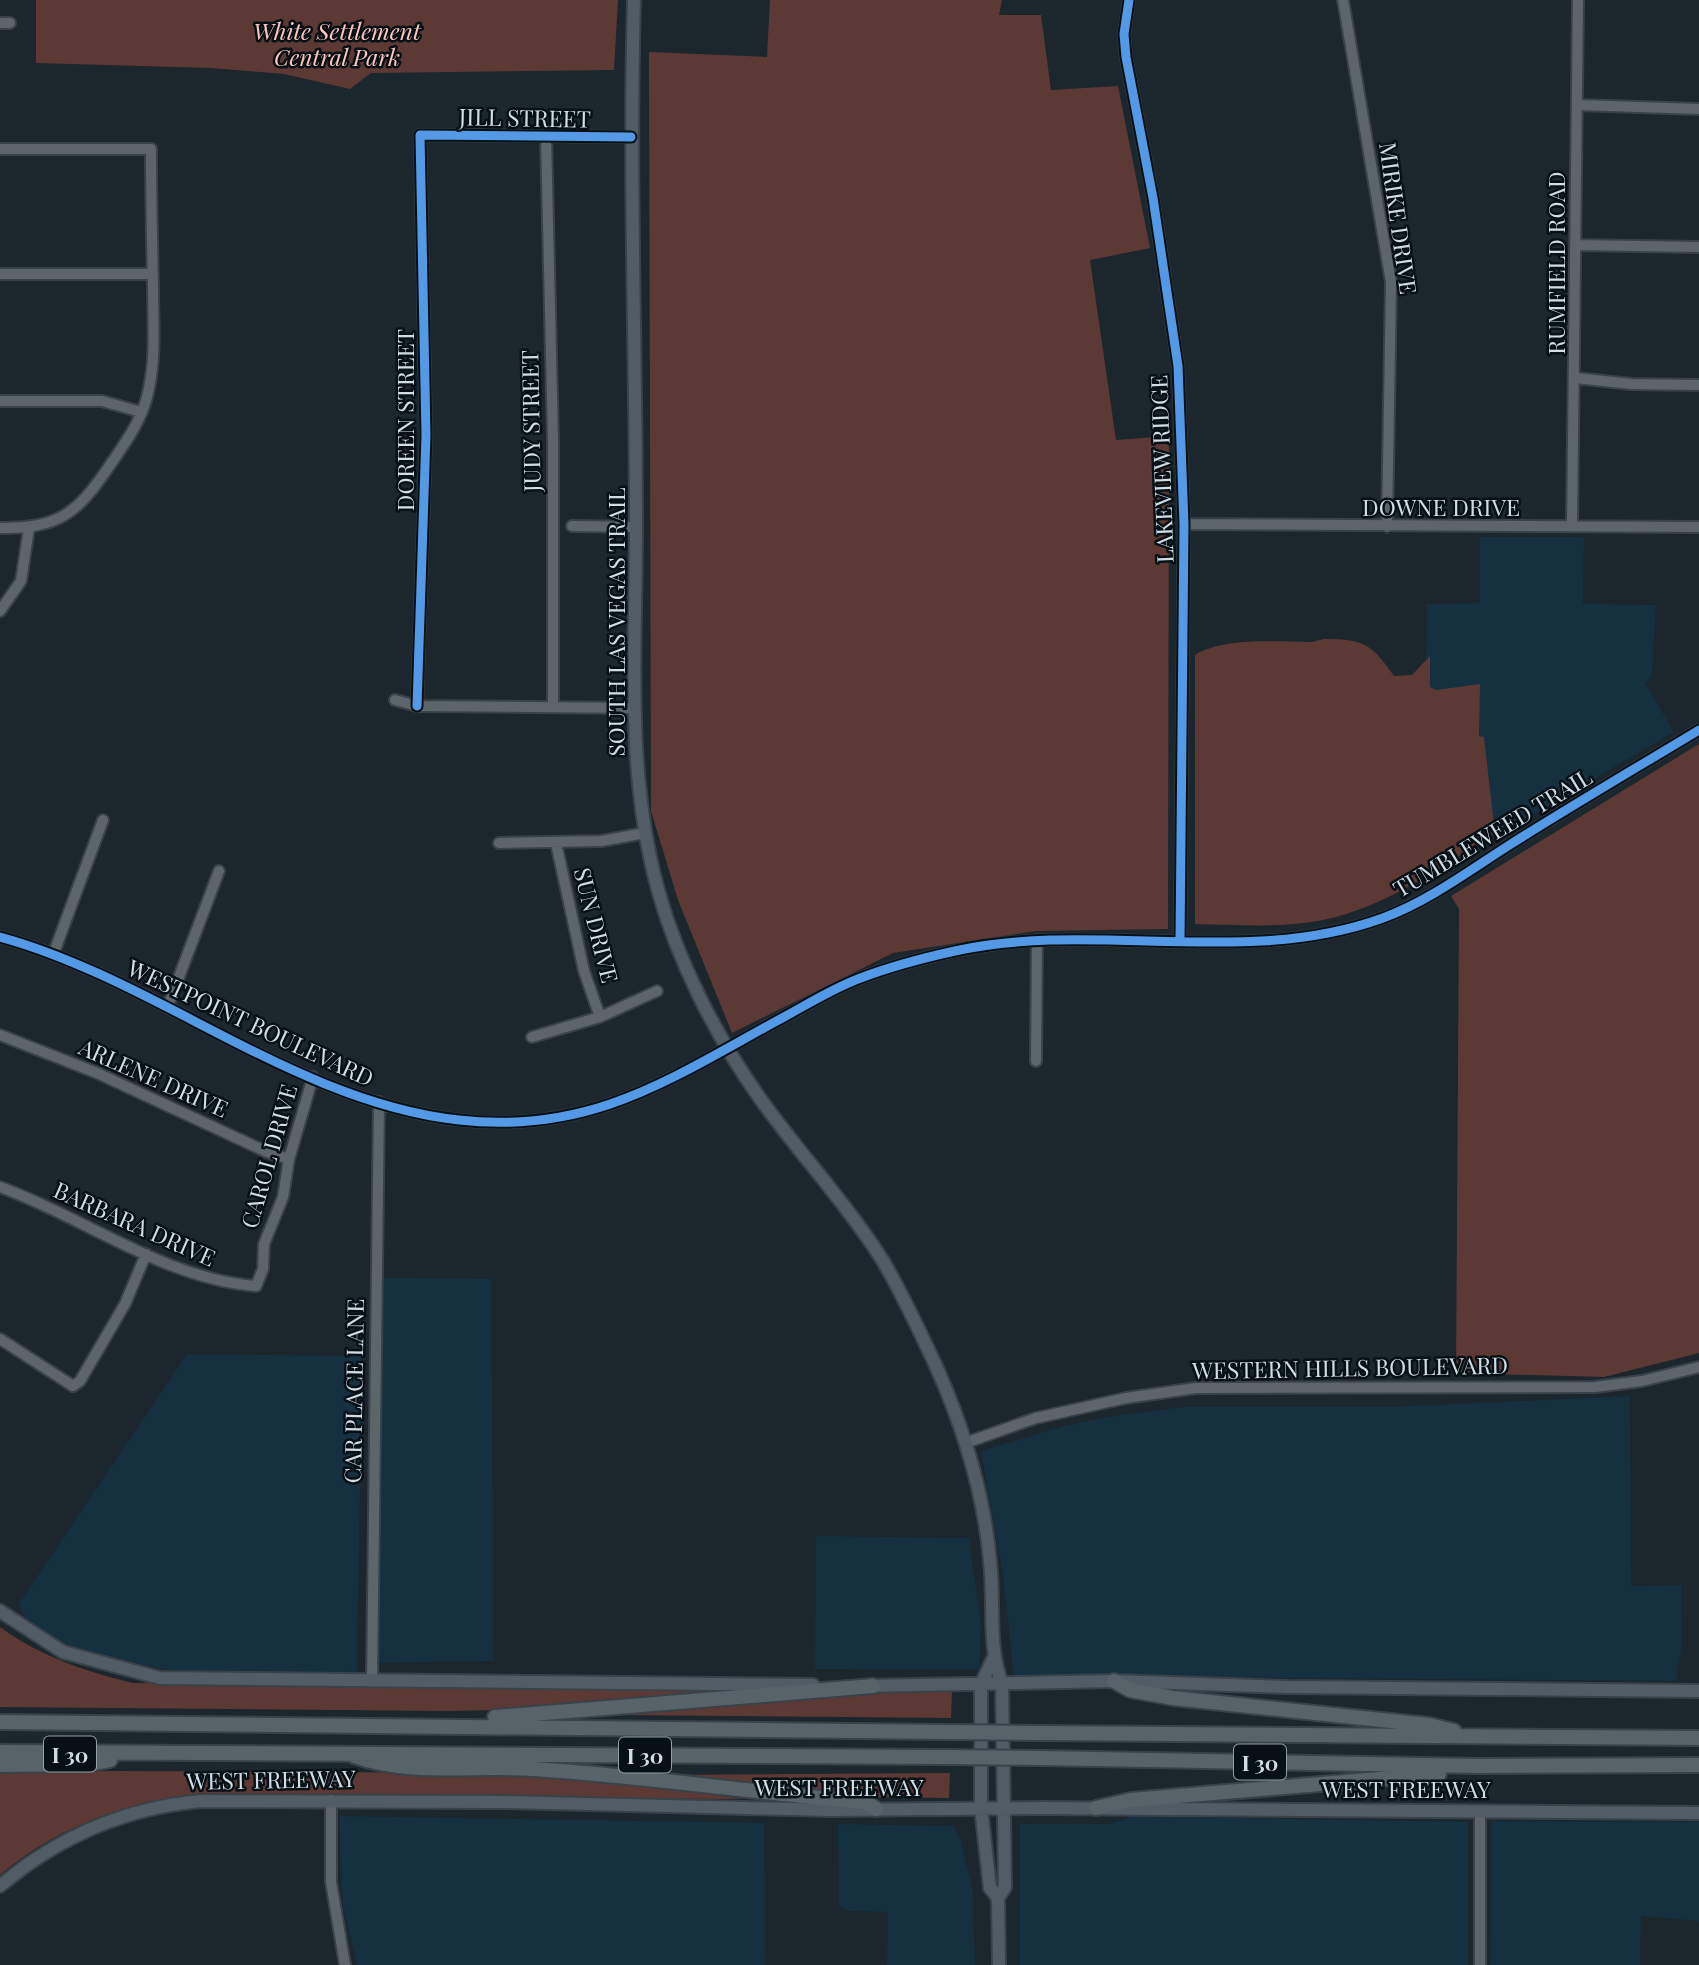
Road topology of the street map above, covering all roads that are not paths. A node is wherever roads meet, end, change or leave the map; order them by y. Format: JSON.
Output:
{"nodes":[{"id":1,"x":634,"y":0,"type":"edge"},
{"id":2,"x":1129,"y":0,"type":"edge"},
{"id":3,"x":1343,"y":0,"type":"edge"},
{"id":4,"x":1578,"y":0,"type":"edge"},
{"id":5,"x":1578,"y":105,"type":"junction"},
{"id":6,"x":1699,"y":109,"type":"edge"},
{"id":7,"x":420,"y":135,"type":"joint"},
{"id":8,"x":546,"y":136,"type":"junction"},
{"id":9,"x":631,"y":137,"type":"junction"},
{"id":10,"x":0,"y":149,"type":"edge"},
{"id":11,"x":1576,"y":245,"type":"junction"},
{"id":12,"x":1699,"y":247,"type":"edge"},
{"id":13,"x":0,"y":274,"type":"edge"},
{"id":14,"x":152,"y":274,"type":"junction"},
{"id":15,"x":1576,"y":378,"type":"junction"},
{"id":16,"x":1699,"y":385,"type":"edge"},
{"id":17,"x":0,"y":401,"type":"edge"},
{"id":18,"x":141,"y":412,"type":"junction"},
{"id":19,"x":1184,"y":524,"type":"junction"},
{"id":20,"x":572,"y":526,"type":"dead end"},
{"id":21,"x":1572,"y":526,"type":"junction"},
{"id":22,"x":636,"y":527,"type":"junction"},
{"id":23,"x":1387,"y":527,"type":"junction"},
{"id":24,"x":1699,"y":527,"type":"edge"},
{"id":25,"x":0,"y":528,"type":"edge"},
{"id":26,"x":29,"y":528,"type":"junction"},
{"id":27,"x":0,"y":611,"type":"edge"},
{"id":28,"x":394,"y":700,"type":"dead end"},
{"id":29,"x":417,"y":706,"type":"junction"},
{"id":30,"x":553,"y":706,"type":"junction"},
{"id":31,"x":632,"y":708,"type":"junction"},
{"id":32,"x":1699,"y":730,"type":"edge"},
{"id":33,"x":103,"y":820,"type":"dead end"},
{"id":34,"x":645,"y":833,"type":"junction"},
{"id":35,"x":555,"y":843,"type":"junction"},
{"id":36,"x":499,"y":844,"type":"dead end"},
{"id":37,"x":219,"y":871,"type":"dead end"},
{"id":38,"x":0,"y":937,"type":"edge"},
{"id":39,"x":1037,"y":940,"type":"junction"},
{"id":40,"x":1180,"y":941,"type":"junction"},
{"id":41,"x":53,"y":955,"type":"junction"},
{"id":42,"x":657,"y":991,"type":"dead end"},
{"id":43,"x":168,"y":1006,"type":"junction"},
{"id":44,"x":600,"y":1017,"type":"junction"},
{"id":45,"x":0,"y":1035,"type":"edge"},
{"id":46,"x":533,"y":1037,"type":"dead end"},
{"id":47,"x":728,"y":1047,"type":"junction"},
{"id":48,"x":1036,"y":1061,"type":"dead end"},
{"id":49,"x":313,"y":1077,"type":"junction"},
{"id":50,"x":379,"y":1102,"type":"junction"},
{"id":51,"x":289,"y":1159,"type":"junction"},
{"id":52,"x":0,"y":1187,"type":"edge"},
{"id":53,"x":146,"y":1254,"type":"junction"},
{"id":54,"x":256,"y":1286,"type":"joint"},
{"id":55,"x":0,"y":1339,"type":"edge"},
{"id":56,"x":1699,"y":1367,"type":"edge"},
{"id":57,"x":965,"y":1443,"type":"junction"},
{"id":58,"x":0,"y":1611,"type":"edge"},
{"id":59,"x":993,"y":1659,"type":"junction"},
{"id":60,"x":372,"y":1681,"type":"junction"},
{"id":61,"x":1114,"y":1681,"type":"junction"},
{"id":62,"x":981,"y":1684,"type":"junction"},
{"id":63,"x":1002,"y":1684,"type":"junction"},
{"id":64,"x":873,"y":1686,"type":"junction"},
{"id":65,"x":1699,"y":1691,"type":"edge"},
{"id":66,"x":0,"y":1722,"type":"edge"},
{"id":67,"x":462,"y":1726,"type":"junction"},
{"id":68,"x":1475,"y":1737,"type":"junction"},
{"id":69,"x":1699,"y":1738,"type":"edge"},
{"id":70,"x":0,"y":1752,"type":"edge"},
{"id":71,"x":343,"y":1752,"type":"junction"},
{"id":72,"x":139,"y":1755,"type":"junction"},
{"id":73,"x":0,"y":1765,"type":"edge"},
{"id":74,"x":1699,"y":1765,"type":"edge"},
{"id":75,"x":1479,"y":1766,"type":"junction"},
{"id":76,"x":331,"y":1800,"type":"junction"},
{"id":77,"x":981,"y":1808,"type":"junction"},
{"id":78,"x":1003,"y":1808,"type":"junction"},
{"id":79,"x":1096,"y":1808,"type":"junction"},
{"id":80,"x":876,"y":1809,"type":"junction"},
{"id":81,"x":1480,"y":1811,"type":"junction"},
{"id":82,"x":1699,"y":1813,"type":"edge"},
{"id":83,"x":0,"y":1886,"type":"edge"},
{"id":84,"x":998,"y":1898,"type":"junction"},
{"id":85,"x":345,"y":1965,"type":"edge"},
{"id":86,"x":999,"y":1965,"type":"edge"},
{"id":87,"x":1480,"y":1965,"type":"edge"}],
"edges":[{"from":1,"to":9,"type":"main road","name":"SOUTH LAS VEGAS TRAIL"},
{"from":2,"to":19,"type":"street","name":"LAKEVIEW RIDGE"},
{"from":3,"to":23,"type":"street","name":"MIRIKE DRIVE"},
{"from":4,"to":5,"type":"street","name":"RUMFIELD ROAD"},
{"from":5,"to":6,"type":"street"},
{"from":5,"to":11,"type":"street","name":"RUMFIELD ROAD"},
{"from":7,"to":8,"type":"street","name":"JILL STREET"},
{"from":7,"to":29,"type":"street","name":"DOREEN STREET"},
{"from":8,"to":9,"type":"street","name":"JILL STREET"},
{"from":8,"to":30,"type":"street","name":"JUDY STREET"},
{"from":9,"to":22,"type":"main road","name":"SOUTH LAS VEGAS TRAIL"},
{"from":10,"to":14,"type":"street"},
{"from":11,"to":12,"type":"street"},
{"from":11,"to":15,"type":"street","name":"RUMFIELD ROAD"},
{"from":13,"to":14,"type":"street"},
{"from":14,"to":18,"type":"street"},
{"from":15,"to":16,"type":"street"},
{"from":15,"to":21,"type":"street","name":"RUMFIELD ROAD"},
{"from":17,"to":18,"type":"street"},
{"from":18,"to":26,"type":"street"},
{"from":19,"to":23,"type":"street","name":"DOWNE DRIVE"},
{"from":19,"to":40,"type":"street","name":"LAKEVIEW RIDGE"},
{"from":20,"to":22,"type":"street"},
{"from":21,"to":23,"type":"street","name":"DOWNE DRIVE"},
{"from":21,"to":24,"type":"street","name":"DOWNE DRIVE"},
{"from":22,"to":31,"type":"main road","name":"SOUTH LAS VEGAS TRAIL"},
{"from":25,"to":26,"type":"street"},
{"from":26,"to":27,"type":"street"},
{"from":28,"to":29,"type":"street"},
{"from":29,"to":30,"type":"street"},
{"from":30,"to":31,"type":"street"},
{"from":31,"to":34,"type":"main road","name":"SOUTH LAS VEGAS TRAIL"},
{"from":32,"to":40,"type":"street","name":"TUMBLEWEED TRAIL"},
{"from":33,"to":41,"type":"street"},
{"from":34,"to":35,"type":"street"},
{"from":34,"to":47,"type":"main road","name":"SOUTH LAS VEGAS TRAIL"},
{"from":35,"to":36,"type":"street"},
{"from":35,"to":44,"type":"street","name":"SUN DRIVE"},
{"from":37,"to":43,"type":"street"},
{"from":38,"to":41,"type":"street","name":"WESTPOINT BOULEVARD"},
{"from":39,"to":40,"type":"street","name":"TUMBLEWEED TRAIL"},
{"from":39,"to":47,"type":"street","name":"TUMBLEWEED TRAIL"},
{"from":39,"to":48,"type":"street"},
{"from":41,"to":43,"type":"street","name":"WESTPOINT BOULEVARD"},
{"from":42,"to":44,"type":"street"},
{"from":43,"to":49,"type":"street","name":"WESTPOINT BOULEVARD"},
{"from":44,"to":46,"type":"street"},
{"from":45,"to":51,"type":"street","name":"ARLENE DRIVE"},
{"from":47,"to":50,"type":"street","name":"WESTPOINT BOULEVARD"},
{"from":47,"to":57,"type":"main road","name":"SOUTH LAS VEGAS TRAIL"},
{"from":49,"to":50,"type":"street","name":"WESTPOINT BOULEVARD"},
{"from":49,"to":51,"type":"street","name":"CAROL DRIVE"},
{"from":50,"to":60,"type":"street","name":"CAR PLACE LANE"},
{"from":51,"to":54,"type":"street","name":"CAROL DRIVE"},
{"from":52,"to":53,"type":"street","name":"BARBARA DRIVE"},
{"from":53,"to":54,"type":"street","name":"BARBARA DRIVE"},
{"from":53,"to":55,"type":"street"},
{"from":56,"to":57,"type":"street","name":"WESTERN HILLS BOULEVARD"},
{"from":57,"to":59,"type":"main road","name":"SOUTH LAS VEGAS TRAIL"},
{"from":58,"to":60,"type":"main road"},
{"from":59,"to":62,"type":"main road","name":"SOUTH LAS VEGAS TRAIL"},
{"from":59,"to":63,"type":"main road","name":"SOUTH LAS VEGAS TRAIL"},
{"from":60,"to":64,"type":"main road"},
{"from":61,"to":63,"type":"main road"},
{"from":61,"to":65,"type":"main road"},
{"from":61,"to":68,"type":"highway"},
{"from":62,"to":63,"type":"main road"},
{"from":62,"to":64,"type":"main road"},
{"from":62,"to":77,"type":"main road"},
{"from":63,"to":78,"type":"main road","name":"SOUTH LAS VEGAS TRAIL"},
{"from":64,"to":67,"type":"highway"},
{"from":66,"to":67,"type":"highway","number":"I 30"},
{"from":67,"to":68,"type":"highway","number":"I 30","bridge":true},
{"from":68,"to":69,"type":"highway","number":"I 30"},
{"from":70,"to":72,"type":"highway","name":"WEST FREEWAY","number":"I 30"},
{"from":71,"to":72,"type":"highway","name":"WEST FREEWAY","number":"I 30"},
{"from":71,"to":75,"type":"highway","name":"WEST FREEWAY","number":"I 30","bridge":true},
{"from":71,"to":80,"type":"highway"},
{"from":72,"to":73,"type":"highway"},
{"from":74,"to":75,"type":"highway","name":"WEST FREEWAY","number":"I 30"},
{"from":75,"to":79,"type":"highway"},
{"from":76,"to":80,"type":"main road","name":"WEST FREEWAY"},
{"from":76,"to":83,"type":"main road","name":"WEST FREEWAY"},
{"from":76,"to":85,"type":"street"},
{"from":77,"to":78,"type":"main road","name":"WEST FREEWAY"},
{"from":77,"to":80,"type":"main road","name":"WEST FREEWAY"},
{"from":77,"to":84,"type":"main road"},
{"from":78,"to":79,"type":"main road","name":"WEST FREEWAY"},
{"from":78,"to":84,"type":"main road","name":"SOUTH LAS VEGAS TRAIL"},
{"from":79,"to":81,"type":"main road","name":"WEST FREEWAY"},
{"from":81,"to":82,"type":"main road","name":"WEST FREEWAY"},
{"from":81,"to":87,"type":"street"},
{"from":84,"to":86,"type":"main road"}]}
